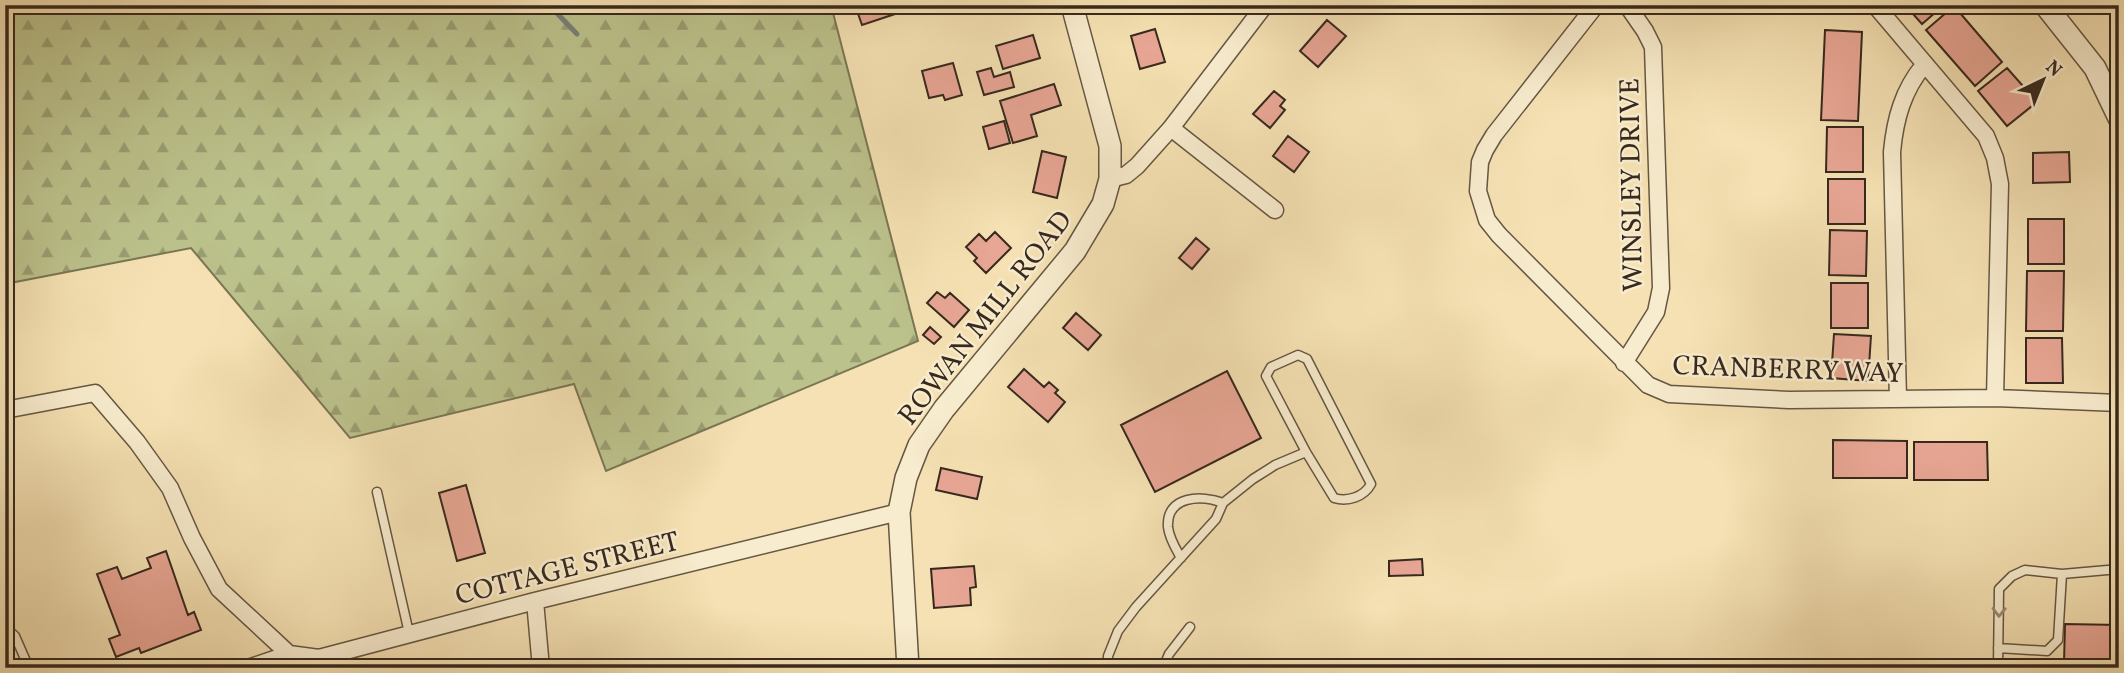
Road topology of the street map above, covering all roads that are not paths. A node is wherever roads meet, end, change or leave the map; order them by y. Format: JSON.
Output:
{"nodes":[{"id":1,"x":1072,"y":5,"type":"edge"},
{"id":2,"x":1265,"y":5,"type":"edge"},
{"id":3,"x":1596,"y":5,"type":"edge"},
{"id":4,"x":1627,"y":5,"type":"edge"},
{"id":5,"x":1875,"y":5,"type":"edge"},
{"id":6,"x":2049,"y":7,"type":"edge"},
{"id":7,"x":1924,"y":65,"type":"junction"},
{"id":8,"x":2119,"y":118,"type":"edge"},
{"id":9,"x":1171,"y":128,"type":"junction"},
{"id":10,"x":1110,"y":179,"type":"junction"},
{"id":11,"x":1275,"y":209,"type":"dead end"},
{"id":12,"x":1624,"y":363,"type":"junction"},
{"id":13,"x":1995,"y":398,"type":"junction"},
{"id":14,"x":1898,"y":399,"type":"junction"},
{"id":15,"x":2119,"y":403,"type":"edge"},
{"id":16,"x":5,"y":410,"type":"edge"},
{"id":17,"x":1306,"y":452,"type":"junction"},
{"id":18,"x":377,"y":492,"type":"dead end"},
{"id":19,"x":1223,"y":503,"type":"junction"},
{"id":20,"x":899,"y":512,"type":"junction"},
{"id":21,"x":1181,"y":558,"type":"junction"},
{"id":22,"x":2119,"y":569,"type":"edge"},
{"id":23,"x":2062,"y":574,"type":"junction"},
{"id":24,"x":535,"y":601,"type":"junction"},
{"id":25,"x":5,"y":627,"type":"edge"},
{"id":26,"x":1190,"y":627,"type":"dead end"},
{"id":27,"x":409,"y":634,"type":"junction"},
{"id":28,"x":1998,"y":648,"type":"junction"},
{"id":29,"x":289,"y":654,"type":"junction"},
{"id":30,"x":320,"y":663,"type":"edge"},
{"id":31,"x":29,"y":668,"type":"edge"},
{"id":32,"x":248,"y":668,"type":"edge"},
{"id":33,"x":541,"y":668,"type":"edge"},
{"id":34,"x":908,"y":668,"type":"edge"},
{"id":35,"x":1107,"y":668,"type":"edge"},
{"id":36,"x":1163,"y":668,"type":"edge"},
{"id":37,"x":1998,"y":668,"type":"edge"}],
"edges":[{"from":1,"to":10,"type":"street","name":"ROWAN MILL ROAD"},
{"from":2,"to":9,"type":"street"},
{"from":3,"to":12,"type":"street","name":"CRANBERRY WAY"},
{"from":4,"to":12,"type":"street","name":"WINSLEY DRIVE"},
{"from":5,"to":7,"type":"street"},
{"from":6,"to":8,"type":"street"},
{"from":7,"to":13,"type":"street"},
{"from":7,"to":14,"type":"street"},
{"from":9,"to":10,"type":"street"},
{"from":9,"to":11,"type":"street"},
{"from":10,"to":20,"type":"street","name":"ROWAN MILL ROAD"},
{"from":12,"to":14,"type":"street","name":"CRANBERRY WAY"},
{"from":13,"to":14,"type":"street","name":"CRANBERRY WAY"},
{"from":13,"to":15,"type":"street","name":"CRANBERRY WAY"},
{"from":16,"to":29,"type":"street"},
{"from":17,"to":17,"type":"lane"},
{"from":17,"to":19,"type":"lane"},
{"from":18,"to":27,"type":"lane"},
{"from":19,"to":21,"type":"lane"},
{"from":19,"to":21,"type":"lane"},
{"from":20,"to":24,"type":"street","name":"COTTAGE STREET"},
{"from":20,"to":34,"type":"street","name":"ROWAN MILL ROAD"},
{"from":21,"to":35,"type":"lane"},
{"from":22,"to":23,"type":"lane"},
{"from":23,"to":28,"type":"lane","one_way":true},
{"from":23,"to":28,"type":"lane"},
{"from":24,"to":27,"type":"street","name":"COTTAGE STREET"},
{"from":24,"to":33,"type":"street"},
{"from":25,"to":31,"type":"lane"},
{"from":26,"to":36,"type":"lane"},
{"from":27,"to":30,"type":"street","name":"COTTAGE STREET"},
{"from":28,"to":37,"type":"lane"},
{"from":29,"to":30,"type":"street","name":"COTTAGE STREET"},
{"from":29,"to":32,"type":"street","name":"COTTAGE STREET"}]}
